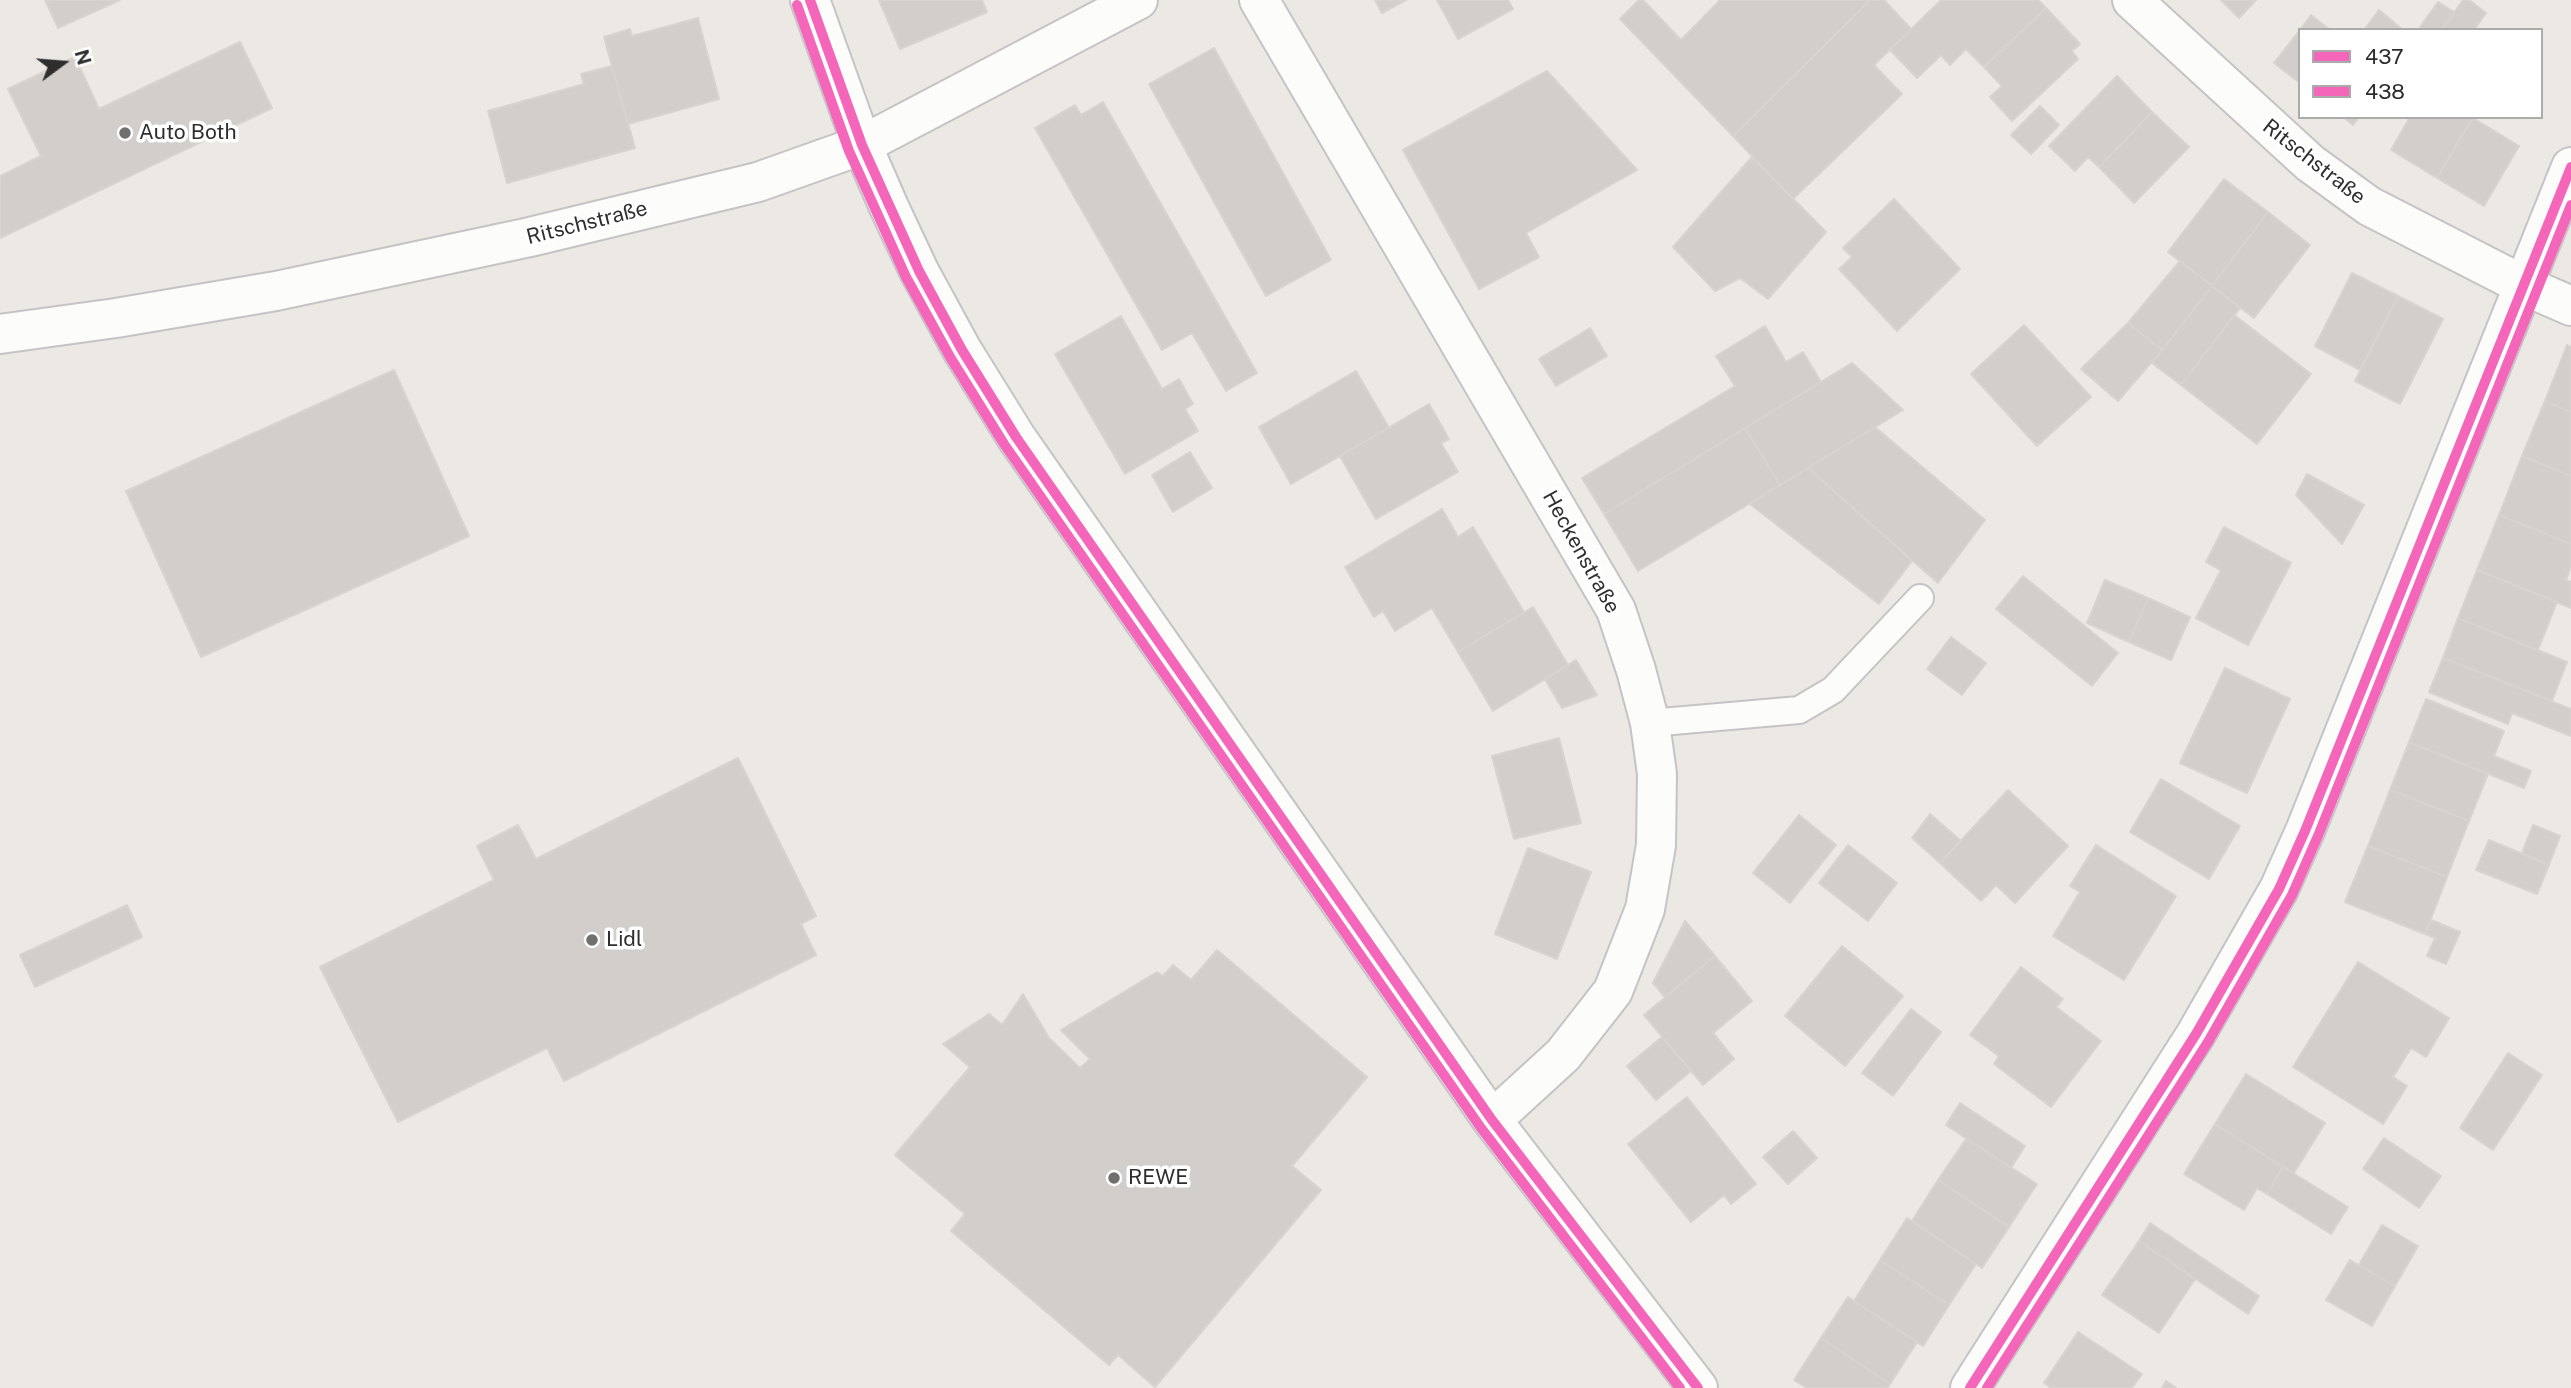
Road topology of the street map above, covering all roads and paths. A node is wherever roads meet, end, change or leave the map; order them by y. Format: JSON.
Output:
{"nodes":[{"id":1,"x":810,"y":0,"type":"edge"},
{"id":2,"x":1138,"y":0,"type":"edge"},
{"id":3,"x":1259,"y":0,"type":"edge"},
{"id":4,"x":2132,"y":0,"type":"edge"},
{"id":5,"x":862,"y":145,"type":"junction"},
{"id":6,"x":2571,"y":167,"type":"edge"},
{"id":7,"x":2523,"y":285,"type":"junction"},
{"id":8,"x":2571,"y":306,"type":"edge"},
{"id":9,"x":0,"y":334,"type":"edge"},
{"id":10,"x":1920,"y":597,"type":"dead end"},
{"id":11,"x":1650,"y":723,"type":"junction"},
{"id":12,"x":1492,"y":1120,"type":"junction"},
{"id":13,"x":1698,"y":1388,"type":"edge"},
{"id":14,"x":1970,"y":1388,"type":"edge"}],
"edges":[{"from":1,"to":5,"type":"street"},
{"from":2,"to":5,"type":"street","name":"Ritschstraße"},
{"from":3,"to":11,"type":"street","name":"Heckenstraße"},
{"from":4,"to":7,"type":"street","name":"Ritschstraße"},
{"from":5,"to":9,"type":"street","name":"Ritschstraße"},
{"from":5,"to":12,"type":"street"},
{"from":6,"to":7,"type":"street"},
{"from":7,"to":8,"type":"street","name":"Ritschstraße"},
{"from":7,"to":14,"type":"street"},
{"from":10,"to":11,"type":"lane"},
{"from":11,"to":12,"type":"street","name":"Heckenstraße"},
{"from":12,"to":13,"type":"street"}]}
